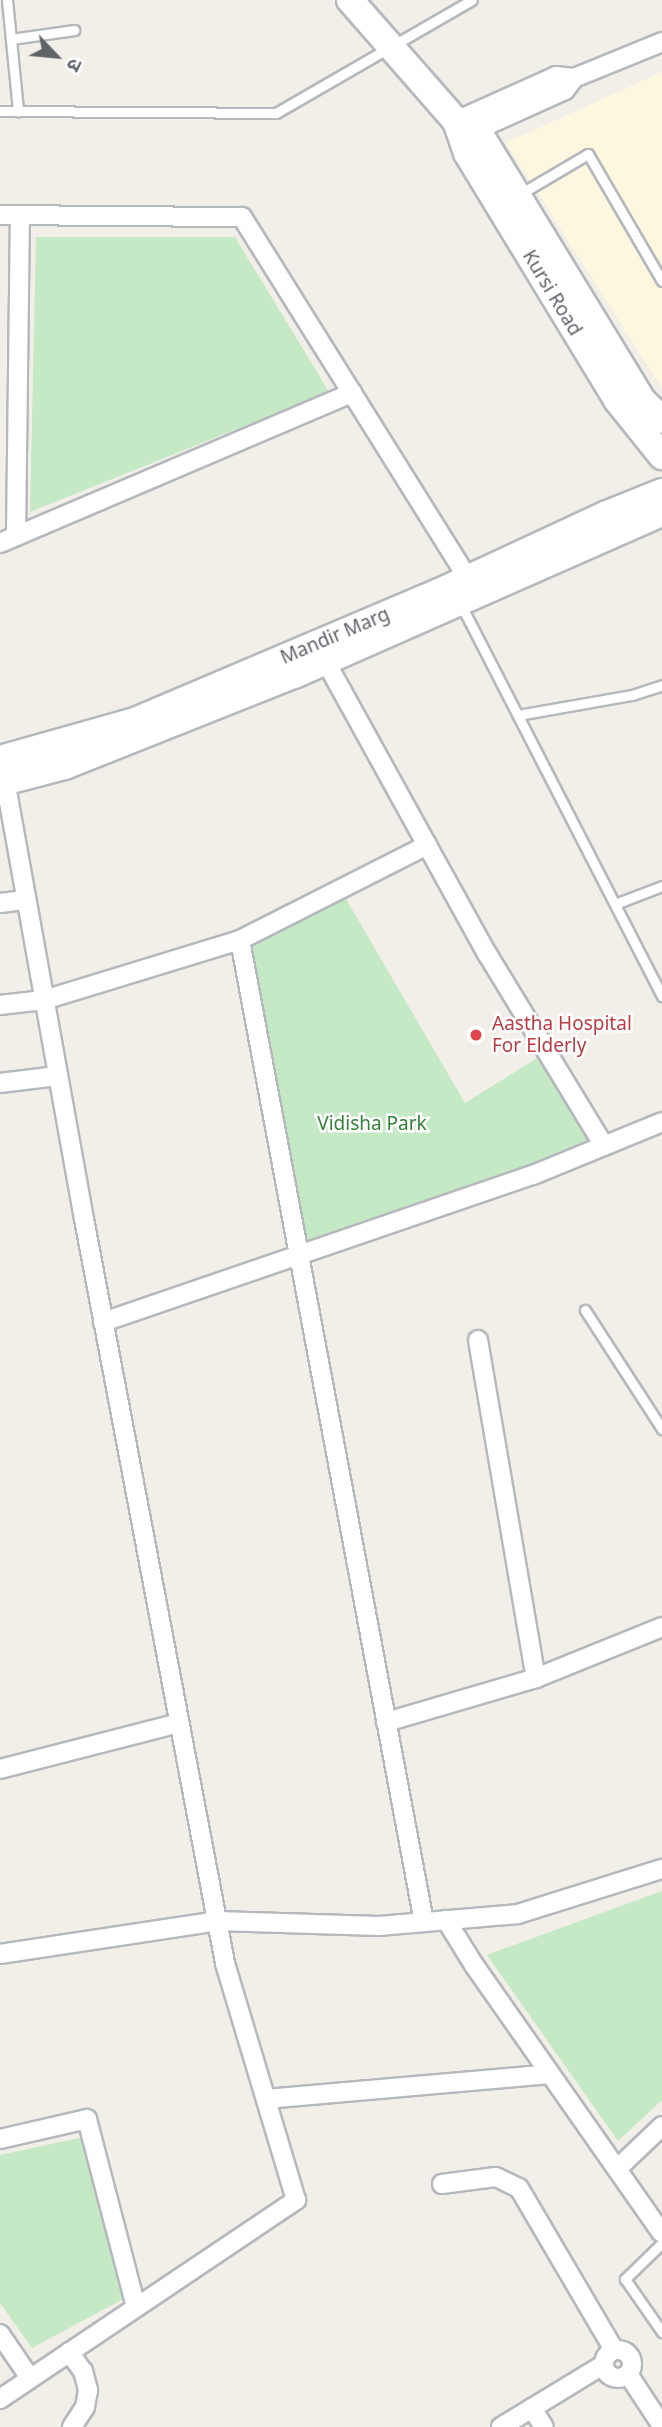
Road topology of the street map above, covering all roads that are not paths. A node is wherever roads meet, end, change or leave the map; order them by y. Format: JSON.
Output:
{"nodes":[{"id":1,"x":6,"y":0,"type":"edge"},
{"id":2,"x":349,"y":0,"type":"edge"},
{"id":3,"x":472,"y":0,"type":"edge"},
{"id":4,"x":74,"y":30,"type":"dead end"},
{"id":5,"x":10,"y":39,"type":"junction"},
{"id":6,"x":662,"y":42,"type":"edge"},
{"id":7,"x":388,"y":46,"type":"junction"},
{"id":8,"x":0,"y":111,"type":"edge"},
{"id":9,"x":18,"y":111,"type":"junction"},
{"id":10,"x":464,"y":126,"type":"junction"},
{"id":11,"x":516,"y":196,"type":"junction"},
{"id":12,"x":0,"y":215,"type":"edge"},
{"id":13,"x":20,"y":215,"type":"junction"},
{"id":14,"x":662,"y":281,"type":"edge"},
{"id":15,"x":352,"y":393,"type":"junction"},
{"id":16,"x":662,"y":420,"type":"edge"},
{"id":17,"x":662,"y":456,"type":"edge"},
{"id":18,"x":662,"y":469,"type":"edge"},
{"id":19,"x":662,"y":491,"type":"edge"},
{"id":20,"x":662,"y":513,"type":"edge"},
{"id":21,"x":8,"y":539,"type":"edge"},
{"id":22,"x":465,"y":591,"type":"junction"},
{"id":23,"x":321,"y":652,"type":"junction"},
{"id":24,"x":662,"y":685,"type":"edge"},
{"id":25,"x":517,"y":715,"type":"junction"},
{"id":26,"x":1,"y":771,"type":"edge"},
{"id":27,"x":427,"y":845,"type":"junction"},
{"id":28,"x":662,"y":886,"type":"edge"},
{"id":29,"x":26,"y":900,"type":"junction"},
{"id":30,"x":0,"y":903,"type":"edge"},
{"id":31,"x":615,"y":904,"type":"junction"},
{"id":32,"x":240,"y":940,"type":"junction"},
{"id":33,"x":662,"y":996,"type":"edge"},
{"id":34,"x":44,"y":1000,"type":"junction"},
{"id":35,"x":0,"y":1005,"type":"edge"},
{"id":36,"x":58,"y":1076,"type":"junction"},
{"id":37,"x":0,"y":1083,"type":"edge"},
{"id":38,"x":662,"y":1122,"type":"edge"},
{"id":39,"x":604,"y":1146,"type":"junction"},
{"id":40,"x":299,"y":1257,"type":"junction"},
{"id":41,"x":585,"y":1310,"type":"dead end"},
{"id":42,"x":103,"y":1322,"type":"junction"},
{"id":43,"x":478,"y":1340,"type":"dead end"},
{"id":44,"x":662,"y":1429,"type":"edge"},
{"id":45,"x":662,"y":1627,"type":"edge"},
{"id":46,"x":537,"y":1678,"type":"junction"},
{"id":47,"x":386,"y":1722,"type":"junction"},
{"id":48,"x":179,"y":1723,"type":"junction"},
{"id":49,"x":0,"y":1769,"type":"edge"},
{"id":50,"x":662,"y":1870,"type":"edge"},
{"id":51,"x":446,"y":1920,"type":"junction"},
{"id":52,"x":217,"y":1921,"type":"junction"},
{"id":53,"x":424,"y":1922,"type":"junction"},
{"id":54,"x":0,"y":1954,"type":"edge"},
{"id":55,"x":550,"y":2074,"type":"junction"},
{"id":56,"x":267,"y":2099,"type":"junction"},
{"id":57,"x":662,"y":2126,"type":"edge"},
{"id":58,"x":0,"y":2139,"type":"edge"},
{"id":59,"x":617,"y":2169,"type":"junction"},
{"id":60,"x":442,"y":2184,"type":"dead end"},
{"id":61,"x":662,"y":2233,"type":"edge"},
{"id":62,"x":662,"y":2243,"type":"edge"},
{"id":63,"x":136,"y":2307,"type":"junction"},
{"id":64,"x":662,"y":2332,"type":"edge"},
{"id":65,"x":0,"y":2334,"type":"edge"},
{"id":66,"x":614,"y":2350,"type":"junction"},
{"id":67,"x":69,"y":2352,"type":"junction"},
{"id":68,"x":603,"y":2365,"type":"junction"},
{"id":69,"x":628,"y":2374,"type":"junction"},
{"id":70,"x":30,"y":2378,"type":"junction"},
{"id":71,"x":0,"y":2399,"type":"edge"},
{"id":72,"x":533,"y":2408,"type":"junction"},
{"id":73,"x":662,"y":2426,"type":"edge"},
{"id":74,"x":72,"y":2427,"type":"edge"},
{"id":75,"x":501,"y":2427,"type":"edge"},
{"id":76,"x":544,"y":2427,"type":"edge"}],
"edges":[{"from":1,"to":5,"type":"lane"},
{"from":2,"to":7,"type":"main road","name":"Kursi Road"},
{"from":3,"to":7,"type":"lane"},
{"from":4,"to":5,"type":"lane"},
{"from":5,"to":9,"type":"lane"},
{"from":6,"to":10,"type":"street"},
{"from":7,"to":9,"type":"lane"},
{"from":7,"to":10,"type":"main road","name":"Kursi Road"},
{"from":8,"to":9,"type":"lane"},
{"from":10,"to":11,"type":"main road","name":"Kursi Road"},
{"from":10,"to":17,"type":"main road","name":"Kursi Road"},
{"from":11,"to":14,"type":"lane"},
{"from":11,"to":16,"type":"main road","name":"Kursi Road"},
{"from":12,"to":13,"type":"street"},
{"from":13,"to":15,"type":"street"},
{"from":13,"to":21,"type":"street"},
{"from":15,"to":21,"type":"street"},
{"from":15,"to":22,"type":"street"},
{"from":18,"to":19,"type":"main road"},
{"from":19,"to":22,"type":"main road"},
{"from":20,"to":22,"type":"main road"},
{"from":22,"to":23,"type":"main road"},
{"from":22,"to":25,"type":"lane"},
{"from":23,"to":26,"type":"main road"},
{"from":23,"to":27,"type":"street"},
{"from":24,"to":25,"type":"lane"},
{"from":25,"to":31,"type":"lane"},
{"from":26,"to":29,"type":"street"},
{"from":27,"to":32,"type":"street"},
{"from":27,"to":39,"type":"street"},
{"from":28,"to":31,"type":"lane"},
{"from":29,"to":30,"type":"street"},
{"from":29,"to":34,"type":"street"},
{"from":31,"to":33,"type":"lane"},
{"from":32,"to":34,"type":"street"},
{"from":32,"to":40,"type":"street"},
{"from":34,"to":35,"type":"street"},
{"from":34,"to":36,"type":"street"},
{"from":36,"to":37,"type":"street"},
{"from":36,"to":42,"type":"street"},
{"from":38,"to":39,"type":"street"},
{"from":39,"to":40,"type":"street"},
{"from":40,"to":42,"type":"street"},
{"from":40,"to":47,"type":"street"},
{"from":41,"to":44,"type":"lane"},
{"from":42,"to":48,"type":"street"},
{"from":43,"to":46,"type":"street"},
{"from":45,"to":46,"type":"street"},
{"from":46,"to":47,"type":"street"},
{"from":47,"to":53,"type":"street"},
{"from":48,"to":49,"type":"street"},
{"from":48,"to":52,"type":"street"},
{"from":50,"to":51,"type":"street"},
{"from":51,"to":53,"type":"street"},
{"from":51,"to":55,"type":"street"},
{"from":52,"to":53,"type":"street"},
{"from":52,"to":54,"type":"street"},
{"from":52,"to":56,"type":"street"},
{"from":55,"to":56,"type":"street"},
{"from":55,"to":59,"type":"street"},
{"from":56,"to":63,"type":"street"},
{"from":57,"to":59,"type":"street"},
{"from":58,"to":63,"type":"street"},
{"from":59,"to":61,"type":"street"},
{"from":60,"to":66,"type":"street"},
{"from":62,"to":64,"type":"lane"},
{"from":63,"to":67,"type":"street"},
{"from":65,"to":70,"type":"street"},
{"from":66,"to":68,"type":"street"},
{"from":66,"to":69,"type":"street"},
{"from":67,"to":70,"type":"street"},
{"from":67,"to":74,"type":"street"},
{"from":68,"to":69,"type":"street"},
{"from":68,"to":72,"type":"street"},
{"from":69,"to":73,"type":"street"},
{"from":70,"to":71,"type":"street"},
{"from":72,"to":75,"type":"street"},
{"from":72,"to":76,"type":"street"}]}
